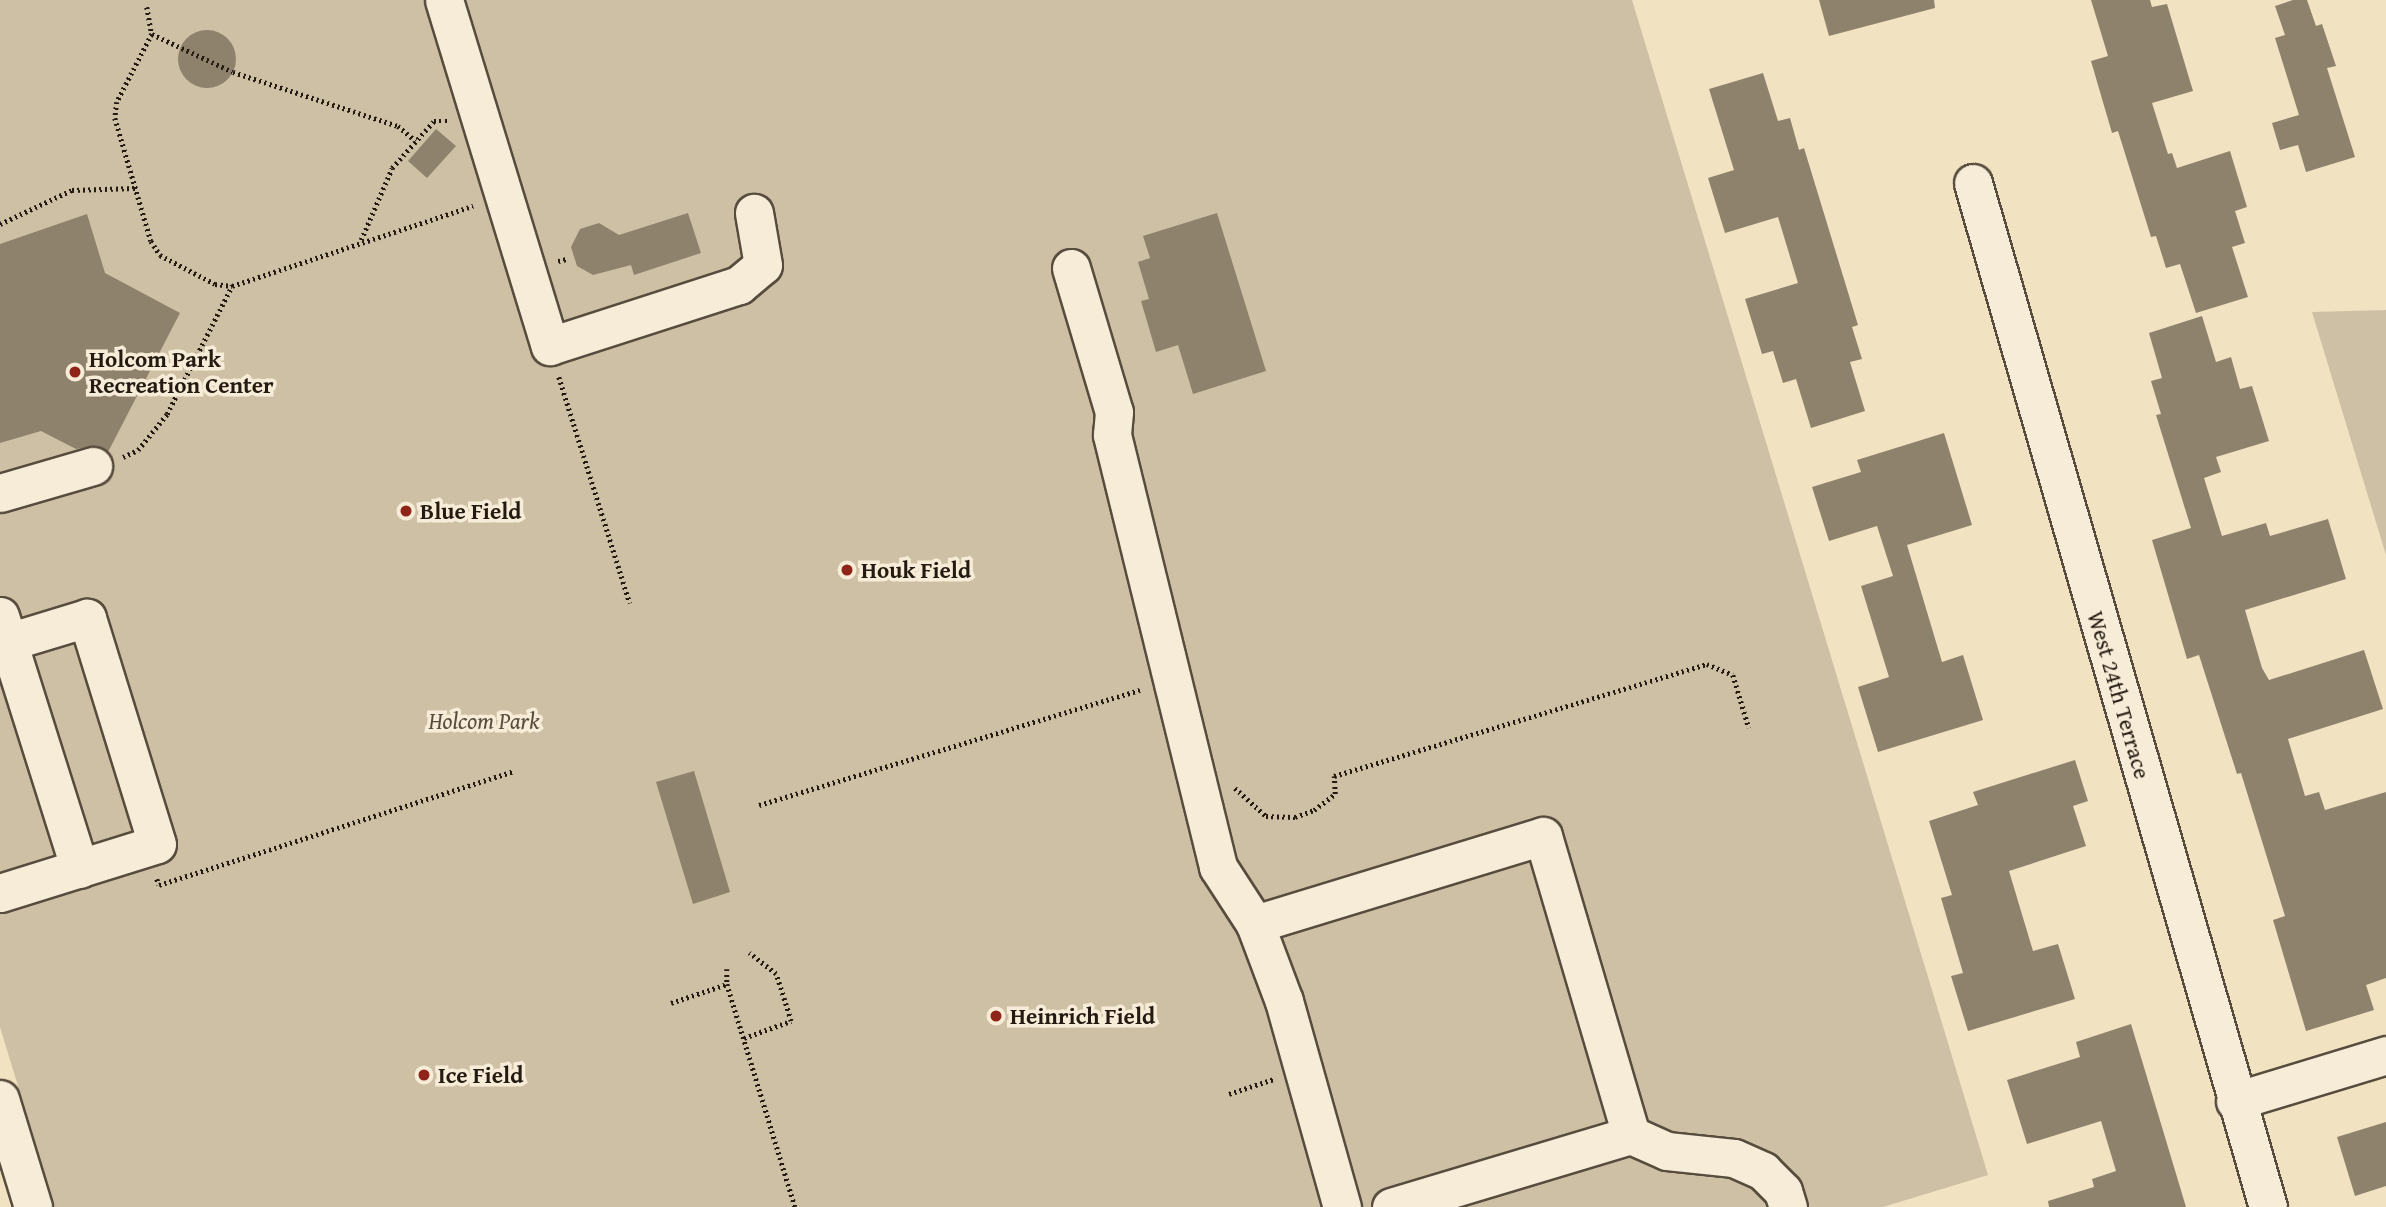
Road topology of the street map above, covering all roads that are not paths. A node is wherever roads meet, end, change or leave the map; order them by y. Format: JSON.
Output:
{"nodes":[{"id":1,"x":444,"y":0,"type":"edge"},
{"id":2,"x":1973,"y":183,"type":"dead end"},
{"id":3,"x":754,"y":213,"type":"dead end"},
{"id":4,"x":1071,"y":268,"type":"dead end"},
{"id":5,"x":93,"y":466,"type":"road end"},
{"id":6,"x":0,"y":493,"type":"edge"},
{"id":7,"x":4,"y":629,"type":"edge"},
{"id":8,"x":80,"y":869,"type":"junction"},
{"id":9,"x":0,"y":893,"type":"edge"},
{"id":10,"x":1255,"y":924,"type":"junction"},
{"id":11,"x":2386,"y":1055,"type":"edge"},
{"id":12,"x":0,"y":1099,"type":"edge"},
{"id":13,"x":2235,"y":1101,"type":"junction"},
{"id":14,"x":1631,"y":1135,"type":"junction"},
{"id":15,"x":33,"y":1207,"type":"edge"},
{"id":16,"x":1342,"y":1207,"type":"edge"},
{"id":17,"x":1391,"y":1207,"type":"edge"},
{"id":18,"x":1788,"y":1207,"type":"edge"},
{"id":19,"x":2268,"y":1207,"type":"edge"}],
"edges":[{"from":1,"to":3,"type":"street"},
{"from":2,"to":13,"type":"street","name":"West 24th Terrace"},
{"from":4,"to":10,"type":"street"},
{"from":5,"to":6,"type":"street"},
{"from":7,"to":8,"type":"street"},
{"from":7,"to":8,"type":"street"},
{"from":8,"to":9,"type":"street"},
{"from":10,"to":14,"type":"street"},
{"from":10,"to":16,"type":"street"},
{"from":11,"to":13,"type":"street"},
{"from":12,"to":15,"type":"street"},
{"from":13,"to":19,"type":"street","name":"West 24th Terrace"},
{"from":14,"to":17,"type":"street"},
{"from":14,"to":18,"type":"street"}]}
